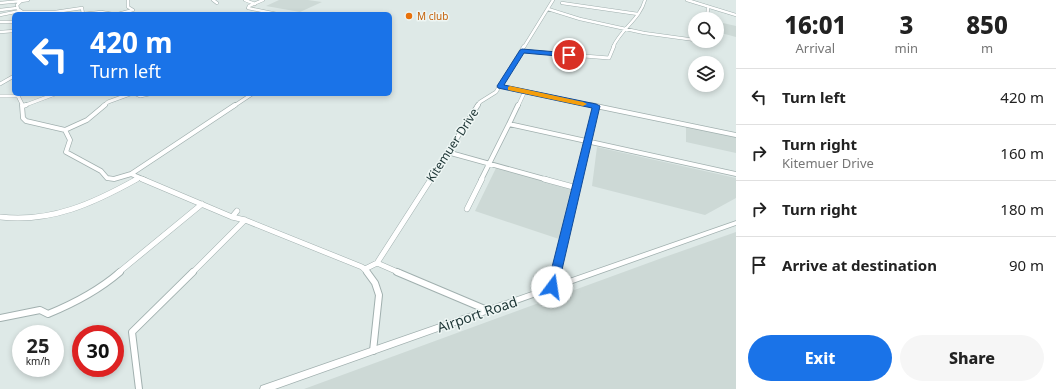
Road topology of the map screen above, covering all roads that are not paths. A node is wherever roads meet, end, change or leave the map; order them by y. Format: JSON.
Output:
{"nodes":[{"id":1,"x":28,"y":0,"type":"edge"},
{"id":2,"x":128,"y":0,"type":"edge"},
{"id":3,"x":213,"y":0,"type":"edge"},
{"id":4,"x":245,"y":0,"type":"edge"},
{"id":5,"x":263,"y":0,"type":"edge"},
{"id":6,"x":553,"y":0,"type":"edge"},
{"id":7,"x":645,"y":0,"type":"edge"},
{"id":8,"x":687,"y":0,"type":"edge"},
{"id":9,"x":21,"y":1,"type":"junction"},
{"id":10,"x":0,"y":3,"type":"edge"},
{"id":11,"x":217,"y":3,"type":"dead end"},
{"id":12,"x":562,"y":3,"type":"dead end"},
{"id":13,"x":255,"y":4,"type":"junction"},
{"id":14,"x":17,"y":8,"type":"junction"},
{"id":15,"x":708,"y":8,"type":"dead end"},
{"id":16,"x":548,"y":9,"type":"junction"},
{"id":17,"x":0,"y":10,"type":"edge"},
{"id":18,"x":20,"y":11,"type":"joint"},
{"id":19,"x":15,"y":12,"type":"edge"},
{"id":20,"x":55,"y":12,"type":"edge"},
{"id":21,"x":83,"y":12,"type":"edge"},
{"id":22,"x":126,"y":12,"type":"edge"},
{"id":23,"x":267,"y":12,"type":"edge"},
{"id":24,"x":708,"y":12,"type":"edge"},
{"id":25,"x":12,"y":13,"type":"edge"},
{"id":26,"x":638,"y":14,"type":"junction"},
{"id":27,"x":0,"y":15,"type":"edge"},
{"id":28,"x":736,"y":15,"type":"edge"},
{"id":29,"x":0,"y":22,"type":"edge"},
{"id":30,"x":12,"y":22,"type":"edge"},
{"id":31,"x":12,"y":22,"type":"edge"},
{"id":32,"x":0,"y":27,"type":"edge"},
{"id":33,"x":624,"y":29,"type":"junction"},
{"id":34,"x":12,"y":31,"type":"edge"},
{"id":35,"x":0,"y":32,"type":"edge"},
{"id":36,"x":688,"y":39,"type":"edge"},
{"id":37,"x":522,"y":51,"type":"junction"},
{"id":38,"x":12,"y":77,"type":"edge"},
{"id":39,"x":0,"y":84,"type":"edge"},
{"id":40,"x":500,"y":86,"type":"junction"},
{"id":41,"x":525,"y":92,"type":"junction"},
{"id":42,"x":12,"y":95,"type":"edge"},
{"id":43,"x":0,"y":96,"type":"edge"},
{"id":44,"x":19,"y":96,"type":"edge"},
{"id":45,"x":50,"y":96,"type":"edge"},
{"id":46,"x":117,"y":96,"type":"edge"},
{"id":47,"x":249,"y":96,"type":"edge"},
{"id":48,"x":24,"y":106,"type":"junction"},
{"id":49,"x":596,"y":106,"type":"junction"},
{"id":50,"x":509,"y":124,"type":"junction"},
{"id":51,"x":65,"y":130,"type":"junction"},
{"id":52,"x":736,"y":135,"type":"edge"},
{"id":53,"x":588,"y":141,"type":"junction"},
{"id":54,"x":447,"y":152,"type":"junction"},
{"id":55,"x":490,"y":164,"type":"junction"},
{"id":56,"x":131,"y":174,"type":"junction"},
{"id":57,"x":736,"y":174,"type":"edge"},
{"id":58,"x":138,"y":178,"type":"junction"},
{"id":59,"x":577,"y":188,"type":"junction"},
{"id":60,"x":202,"y":204,"type":"junction"},
{"id":61,"x":467,"y":209,"type":"dead end"},
{"id":62,"x":238,"y":211,"type":"dead end"},
{"id":63,"x":232,"y":216,"type":"junction"},
{"id":64,"x":0,"y":217,"type":"edge"},
{"id":65,"x":245,"y":220,"type":"junction"},
{"id":66,"x":736,"y":223,"type":"edge"},
{"id":67,"x":377,"y":263,"type":"junction"},
{"id":68,"x":365,"y":269,"type":"junction"},
{"id":69,"x":552,"y":287,"type":"junction"},
{"id":70,"x":487,"y":310,"type":"junction"},
{"id":71,"x":0,"y":318,"type":"edge"},
{"id":72,"x":373,"y":351,"type":"junction"},
{"id":73,"x":139,"y":389,"type":"edge"},
{"id":74,"x":264,"y":389,"type":"edge"}],
"edges":[{"from":1,"to":9,"type":"street"},
{"from":2,"to":22,"type":"street"},
{"from":3,"to":11,"type":"street"},
{"from":4,"to":13,"type":"street"},
{"from":5,"to":13,"type":"street"},
{"from":6,"to":16,"type":"street","name":"Kitemuer Drive"},
{"from":7,"to":26,"type":"street"},
{"from":8,"to":28,"type":"street"},
{"from":9,"to":10,"type":"street"},
{"from":9,"to":14,"type":"street"},
{"from":12,"to":26,"type":"street"},
{"from":13,"to":23,"type":"street"},
{"from":14,"to":17,"type":"street"},
{"from":14,"to":18,"type":"street"},
{"from":15,"to":24,"type":"street"},
{"from":16,"to":33,"type":"street"},
{"from":16,"to":37,"type":"street","name":"Kitemuer Drive"},
{"from":18,"to":19,"type":"street"},
{"from":20,"to":21,"type":"street"},
{"from":25,"to":27,"type":"street"},
{"from":26,"to":33,"type":"street"},
{"from":29,"to":30,"type":"street"},
{"from":31,"to":32,"type":"street"},
{"from":33,"to":36,"type":"street"},
{"from":33,"to":37,"type":"street"},
{"from":34,"to":35,"type":"street"},
{"from":37,"to":40,"type":"street","name":"Kitemuer Drive"},
{"from":38,"to":39,"type":"street"},
{"from":40,"to":41,"type":"street"},
{"from":40,"to":54,"type":"street","name":"Kitemuer Drive"},
{"from":41,"to":49,"type":"street"},
{"from":41,"to":50,"type":"street"},
{"from":42,"to":43,"type":"street"},
{"from":44,"to":48,"type":"street"},
{"from":45,"to":48,"type":"street"},
{"from":46,"to":51,"type":"street"},
{"from":47,"to":56,"type":"street"},
{"from":48,"to":51,"type":"street"},
{"from":49,"to":52,"type":"street"},
{"from":49,"to":53,"type":"street"},
{"from":50,"to":53,"type":"street"},
{"from":50,"to":55,"type":"street"},
{"from":51,"to":56,"type":"street"},
{"from":53,"to":57,"type":"street"},
{"from":53,"to":59,"type":"street"},
{"from":54,"to":55,"type":"street"},
{"from":54,"to":67,"type":"street","name":"Kitemuer Drive"},
{"from":55,"to":59,"type":"street"},
{"from":55,"to":61,"type":"street"},
{"from":56,"to":58,"type":"street"},
{"from":58,"to":60,"type":"street"},
{"from":58,"to":64,"type":"street"},
{"from":59,"to":69,"type":"street"},
{"from":60,"to":63,"type":"street"},
{"from":60,"to":71,"type":"street"},
{"from":62,"to":63,"type":"street"},
{"from":63,"to":65,"type":"street"},
{"from":65,"to":68,"type":"street"},
{"from":65,"to":73,"type":"street"},
{"from":66,"to":69,"type":"street","name":"Airport Road"},
{"from":67,"to":68,"type":"street"},
{"from":67,"to":70,"type":"street"},
{"from":68,"to":72,"type":"street"},
{"from":69,"to":70,"type":"street","name":"Airport Road"},
{"from":70,"to":72,"type":"street","name":"Airport Road"},
{"from":72,"to":74,"type":"street","name":"Airport Road"}]}
